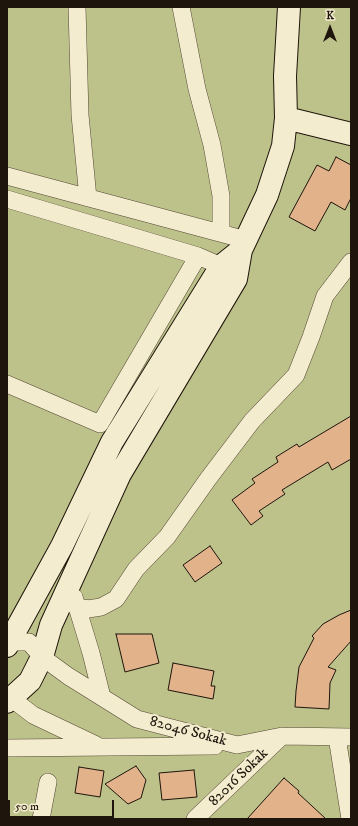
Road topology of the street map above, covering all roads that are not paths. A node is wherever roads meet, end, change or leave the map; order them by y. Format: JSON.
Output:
{"nodes":[{"id":1,"x":77,"y":7,"type":"edge"},
{"id":2,"x":181,"y":7,"type":"edge"},
{"id":3,"x":289,"y":7,"type":"edge"},
{"id":4,"x":286,"y":118,"type":"junction"},
{"id":5,"x":351,"y":134,"type":"edge"},
{"id":6,"x":7,"y":176,"type":"edge"},
{"id":7,"x":88,"y":198,"type":"junction"},
{"id":8,"x":7,"y":199,"type":"edge"},
{"id":9,"x":221,"y":233,"type":"junction"},
{"id":10,"x":244,"y":245,"type":"junction"},
{"id":11,"x":198,"y":256,"type":"junction"},
{"id":12,"x":351,"y":262,"type":"edge"},
{"id":13,"x":221,"y":266,"type":"junction"},
{"id":14,"x":7,"y":384,"type":"edge"},
{"id":15,"x":7,"y":396,"type":"edge"},
{"id":16,"x":112,"y":442,"type":"junction"},
{"id":17,"x":70,"y":584,"type":"junction"},
{"id":18,"x":76,"y":607,"type":"junction"},
{"id":19,"x":8,"y":644,"type":"edge"},
{"id":20,"x":42,"y":657,"type":"junction"},
{"id":21,"x":102,"y":697,"type":"junction"},
{"id":22,"x":8,"y":699,"type":"edge"},
{"id":23,"x":282,"y":736,"type":"junction"},
{"id":24,"x":344,"y":737,"type":"edge"},
{"id":25,"x":237,"y":745,"type":"junction"},
{"id":26,"x":99,"y":747,"type":"junction"},
{"id":27,"x":7,"y":748,"type":"edge"},
{"id":28,"x":48,"y":782,"type":"dead end"},
{"id":29,"x":41,"y":819,"type":"edge"},
{"id":30,"x":195,"y":819,"type":"edge"},
{"id":31,"x":350,"y":819,"type":"edge"}],
"edges":[{"from":1,"to":7,"type":"street"},
{"from":2,"to":9,"type":"street"},
{"from":3,"to":4,"type":"main road"},
{"from":4,"to":5,"type":"main road"},
{"from":4,"to":10,"type":"main road"},
{"from":6,"to":7,"type":"street"},
{"from":7,"to":9,"type":"street"},
{"from":8,"to":11,"type":"street"},
{"from":9,"to":10,"type":"street"},
{"from":10,"to":13,"type":"main road"},
{"from":10,"to":17,"type":"main road"},
{"from":11,"to":13,"type":"street"},
{"from":11,"to":14,"type":"street"},
{"from":12,"to":18,"type":"street"},
{"from":13,"to":16,"type":"main road"},
{"from":15,"to":16,"type":"street"},
{"from":16,"to":19,"type":"main road"},
{"from":17,"to":18,"type":"street"},
{"from":17,"to":20,"type":"main road"},
{"from":18,"to":21,"type":"street"},
{"from":19,"to":20,"type":"street","name":"82046 Sokak"},
{"from":20,"to":21,"type":"street","name":"82046 Sokak"},
{"from":20,"to":22,"type":"main road"},
{"from":21,"to":25,"type":"street","name":"82046 Sokak"},
{"from":22,"to":26,"type":"street"},
{"from":23,"to":24,"type":"street","name":"82046 Sokak"},
{"from":23,"to":25,"type":"street","name":"82046 Sokak"},
{"from":23,"to":30,"type":"street","name":"82016 Sokak"},
{"from":24,"to":31,"type":"street"},
{"from":25,"to":26,"type":"street"},
{"from":26,"to":27,"type":"street"},
{"from":28,"to":29,"type":"street"}]}
